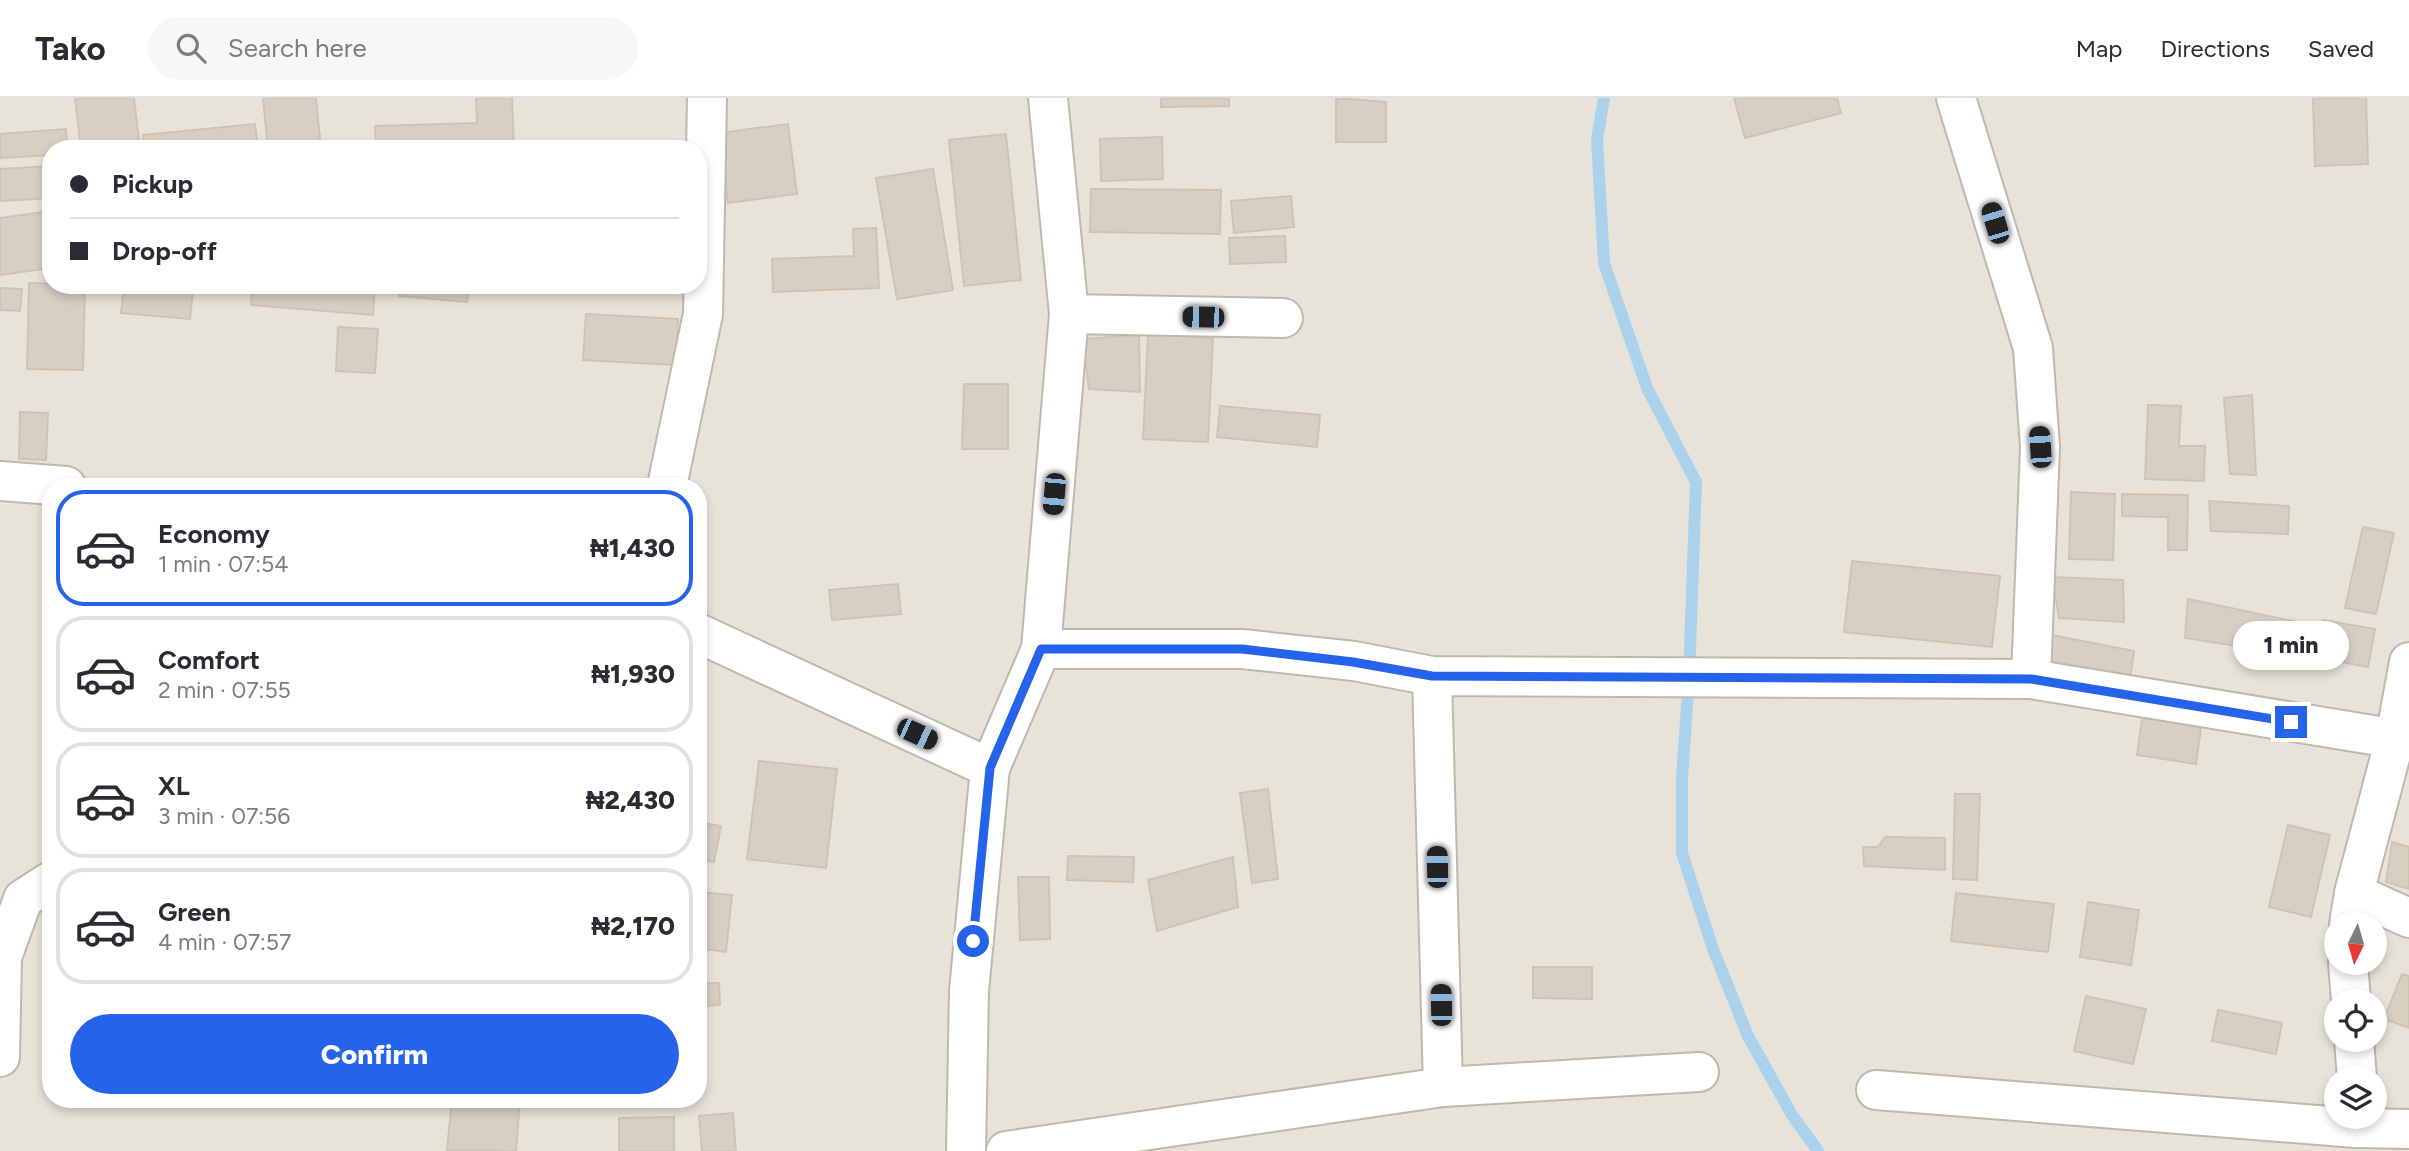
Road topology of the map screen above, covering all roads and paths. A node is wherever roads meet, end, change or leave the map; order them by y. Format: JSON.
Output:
{"nodes":[{"id":1,"x":707,"y":98,"type":"edge"},
{"id":2,"x":1048,"y":98,"type":"edge"},
{"id":3,"x":1956,"y":98,"type":"edge"},
{"id":4,"x":706,"y":140,"type":"edge"},
{"id":5,"x":703,"y":294,"type":"edge"},
{"id":6,"x":1069,"y":314,"type":"junction"},
{"id":7,"x":1283,"y":318,"type":"dead end"},
{"id":8,"x":669,"y":478,"type":"edge"},
{"id":9,"x":0,"y":481,"type":"edge"},
{"id":10,"x":42,"y":484,"type":"edge"},
{"id":11,"x":707,"y":637,"type":"edge"},
{"id":12,"x":1041,"y":649,"type":"junction"},
{"id":13,"x":2409,"y":662,"type":"edge"},
{"id":14,"x":1432,"y":676,"type":"junction"},
{"id":15,"x":2031,"y":679,"type":"junction"},
{"id":16,"x":2402,"y":740,"type":"edge"},
{"id":17,"x":990,"y":768,"type":"junction"},
{"id":18,"x":42,"y":887,"type":"edge"},
{"id":19,"x":2351,"y":909,"type":"edge"},
{"id":20,"x":2409,"y":918,"type":"edge"},
{"id":21,"x":0,"y":1057,"type":"edge"},
{"id":22,"x":1699,"y":1072,"type":"dead end"},
{"id":23,"x":1443,"y":1087,"type":"junction"},
{"id":24,"x":1876,"y":1090,"type":"dead end"},
{"id":25,"x":2409,"y":1129,"type":"edge"},
{"id":26,"x":2356,"y":1132,"type":"edge"},
{"id":27,"x":966,"y":1151,"type":"edge"},
{"id":28,"x":1006,"y":1151,"type":"edge"}],
"edges":[{"from":1,"to":4,"type":"street"},
{"from":2,"to":6,"type":"street"},
{"from":3,"to":15,"type":"street"},
{"from":5,"to":8,"type":"street"},
{"from":6,"to":7,"type":"street"},
{"from":6,"to":12,"type":"street"},
{"from":9,"to":10,"type":"street"},
{"from":11,"to":17,"type":"street"},
{"from":12,"to":14,"type":"street"},
{"from":12,"to":17,"type":"street"},
{"from":13,"to":16,"type":"street"},
{"from":14,"to":15,"type":"street"},
{"from":14,"to":23,"type":"street"},
{"from":15,"to":16,"type":"street"},
{"from":16,"to":19,"type":"street"},
{"from":17,"to":27,"type":"street"},
{"from":18,"to":21,"type":"street"},
{"from":19,"to":20,"type":"street"},
{"from":22,"to":23,"type":"street"},
{"from":23,"to":28,"type":"street"},
{"from":24,"to":26,"type":"street"},
{"from":25,"to":26,"type":"street"}]}
